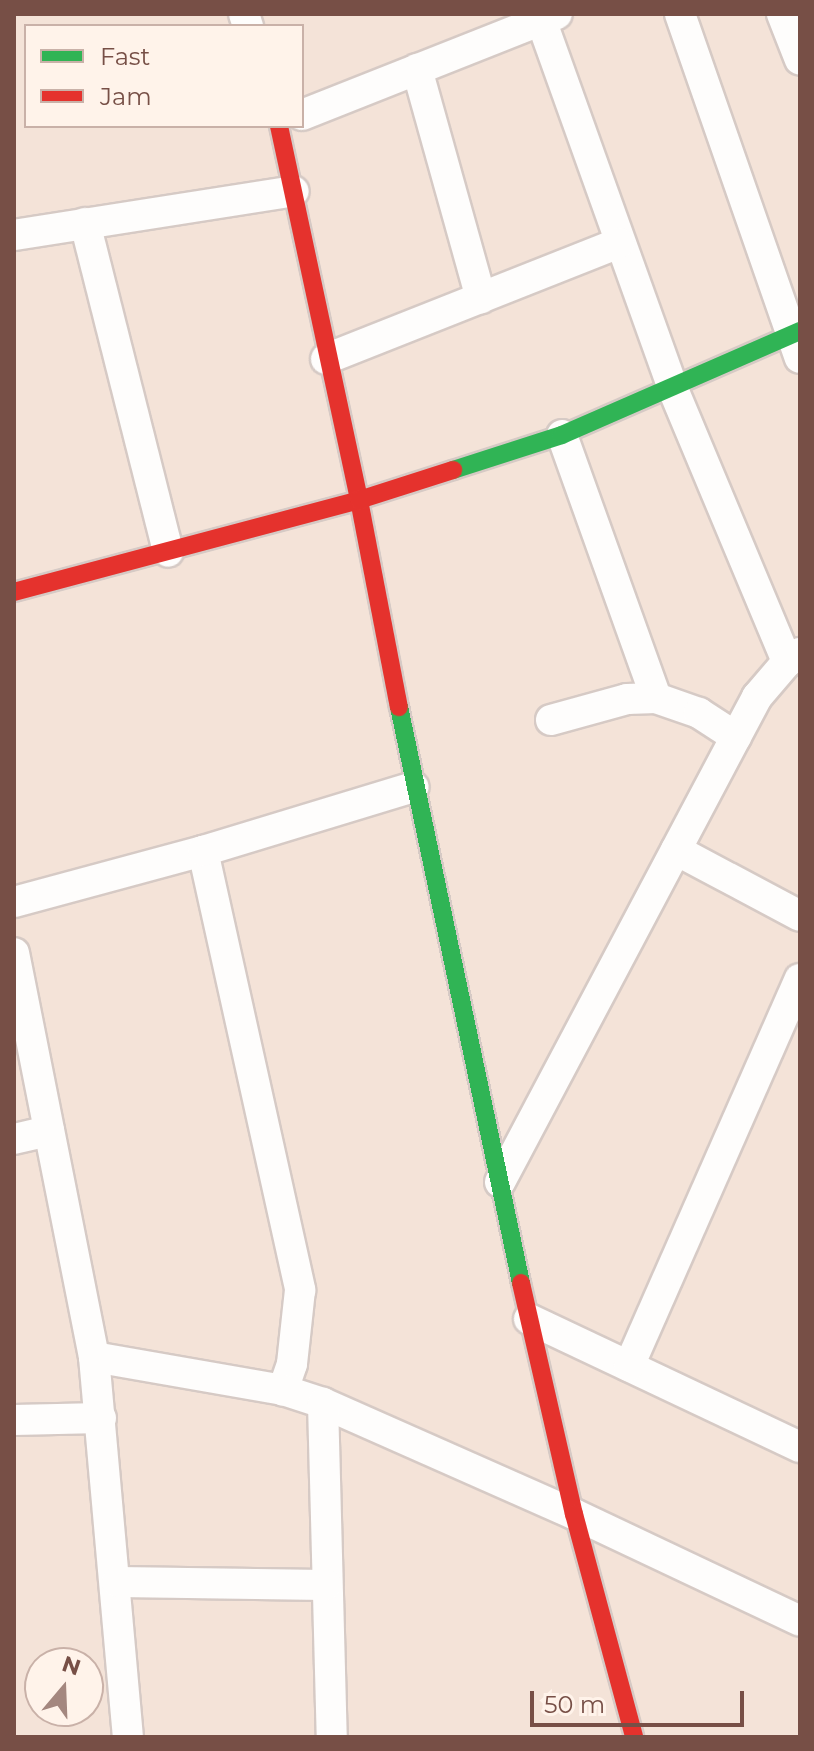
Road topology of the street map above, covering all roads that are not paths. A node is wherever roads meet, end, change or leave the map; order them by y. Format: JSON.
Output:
{"nodes":[{"id":1,"x":680,"y":14,"type":"edge"},
{"id":2,"x":782,"y":14,"type":"edge"},
{"id":3,"x":546,"y":16,"type":"edge"},
{"id":4,"x":800,"y":60,"type":"edge"},
{"id":5,"x":417,"y":69,"type":"junction"},
{"id":6,"x":304,"y":114,"type":"edge"},
{"id":7,"x":279,"y":128,"type":"edge"},
{"id":8,"x":294,"y":191,"type":"junction"},
{"id":9,"x":85,"y":223,"type":"junction"},
{"id":10,"x":14,"y":235,"type":"edge"},
{"id":11,"x":619,"y":243,"type":"junction"},
{"id":12,"x":481,"y":298,"type":"junction"},
{"id":13,"x":797,"y":341,"type":"edge"},
{"id":14,"x":326,"y":359,"type":"junction"},
{"id":15,"x":673,"y":389,"type":"junction"},
{"id":16,"x":562,"y":435,"type":"junction"},
{"id":17,"x":359,"y":500,"type":"junction"},
{"id":18,"x":168,"y":552,"type":"junction"},
{"id":19,"x":14,"y":592,"type":"edge"},
{"id":20,"x":794,"y":658,"type":"edge"},
{"id":21,"x":656,"y":698,"type":"junction"},
{"id":22,"x":551,"y":720,"type":"dead end"},
{"id":23,"x":736,"y":737,"type":"junction"},
{"id":24,"x":414,"y":787,"type":"junction"},
{"id":25,"x":676,"y":850,"type":"junction"},
{"id":26,"x":203,"y":851,"type":"junction"},
{"id":27,"x":14,"y":902,"type":"edge"},
{"id":28,"x":800,"y":916,"type":"edge"},
{"id":29,"x":14,"y":953,"type":"edge"},
{"id":30,"x":800,"y":979,"type":"edge"},
{"id":31,"x":18,"y":991,"type":"edge"},
{"id":32,"x":49,"y":1131,"type":"junction"},
{"id":33,"x":14,"y":1139,"type":"edge"},
{"id":34,"x":500,"y":1182,"type":"junction"},
{"id":35,"x":529,"y":1319,"type":"junction"},
{"id":36,"x":94,"y":1357,"type":"junction"},
{"id":37,"x":629,"y":1366,"type":"junction"},
{"id":38,"x":283,"y":1390,"type":"junction"},
{"id":39,"x":323,"y":1403,"type":"junction"},
{"id":40,"x":101,"y":1418,"type":"junction"},
{"id":41,"x":14,"y":1420,"type":"edge"},
{"id":42,"x":800,"y":1447,"type":"edge"},
{"id":43,"x":574,"y":1514,"type":"junction"},
{"id":44,"x":117,"y":1582,"type":"junction"},
{"id":45,"x":326,"y":1585,"type":"junction"},
{"id":46,"x":800,"y":1621,"type":"edge"},
{"id":47,"x":128,"y":1737,"type":"edge"},
{"id":48,"x":332,"y":1737,"type":"edge"},
{"id":49,"x":634,"y":1737,"type":"edge"}],
"edges":[{"from":1,"to":13,"type":"street"},
{"from":2,"to":4,"type":"street"},
{"from":3,"to":5,"type":"street"},
{"from":3,"to":11,"type":"street"},
{"from":5,"to":6,"type":"street"},
{"from":5,"to":12,"type":"street"},
{"from":7,"to":8,"type":"street"},
{"from":8,"to":9,"type":"street"},
{"from":8,"to":14,"type":"street"},
{"from":9,"to":10,"type":"street"},
{"from":9,"to":18,"type":"street"},
{"from":11,"to":12,"type":"street"},
{"from":11,"to":15,"type":"street"},
{"from":12,"to":14,"type":"street"},
{"from":13,"to":15,"type":"street"},
{"from":14,"to":17,"type":"street"},
{"from":15,"to":16,"type":"street"},
{"from":15,"to":20,"type":"street"},
{"from":16,"to":17,"type":"street"},
{"from":16,"to":21,"type":"street"},
{"from":17,"to":18,"type":"street"},
{"from":17,"to":24,"type":"street"},
{"from":18,"to":19,"type":"street"},
{"from":20,"to":23,"type":"street"},
{"from":21,"to":22,"type":"street"},
{"from":21,"to":23,"type":"street"},
{"from":23,"to":25,"type":"street"},
{"from":24,"to":26,"type":"street"},
{"from":24,"to":34,"type":"street"},
{"from":25,"to":28,"type":"street"},
{"from":25,"to":34,"type":"street"},
{"from":26,"to":27,"type":"street"},
{"from":26,"to":38,"type":"street"},
{"from":29,"to":31,"type":"street"},
{"from":30,"to":37,"type":"street"},
{"from":31,"to":32,"type":"street"},
{"from":32,"to":33,"type":"street"},
{"from":32,"to":36,"type":"street"},
{"from":34,"to":35,"type":"street"},
{"from":35,"to":37,"type":"street"},
{"from":35,"to":43,"type":"street"},
{"from":36,"to":38,"type":"street"},
{"from":36,"to":40,"type":"street"},
{"from":37,"to":42,"type":"street"},
{"from":38,"to":39,"type":"street"},
{"from":39,"to":43,"type":"street"},
{"from":39,"to":45,"type":"street"},
{"from":40,"to":41,"type":"street"},
{"from":40,"to":44,"type":"street"},
{"from":43,"to":46,"type":"street"},
{"from":43,"to":49,"type":"street"},
{"from":44,"to":45,"type":"street"},
{"from":44,"to":47,"type":"street"},
{"from":45,"to":48,"type":"street"}]}
